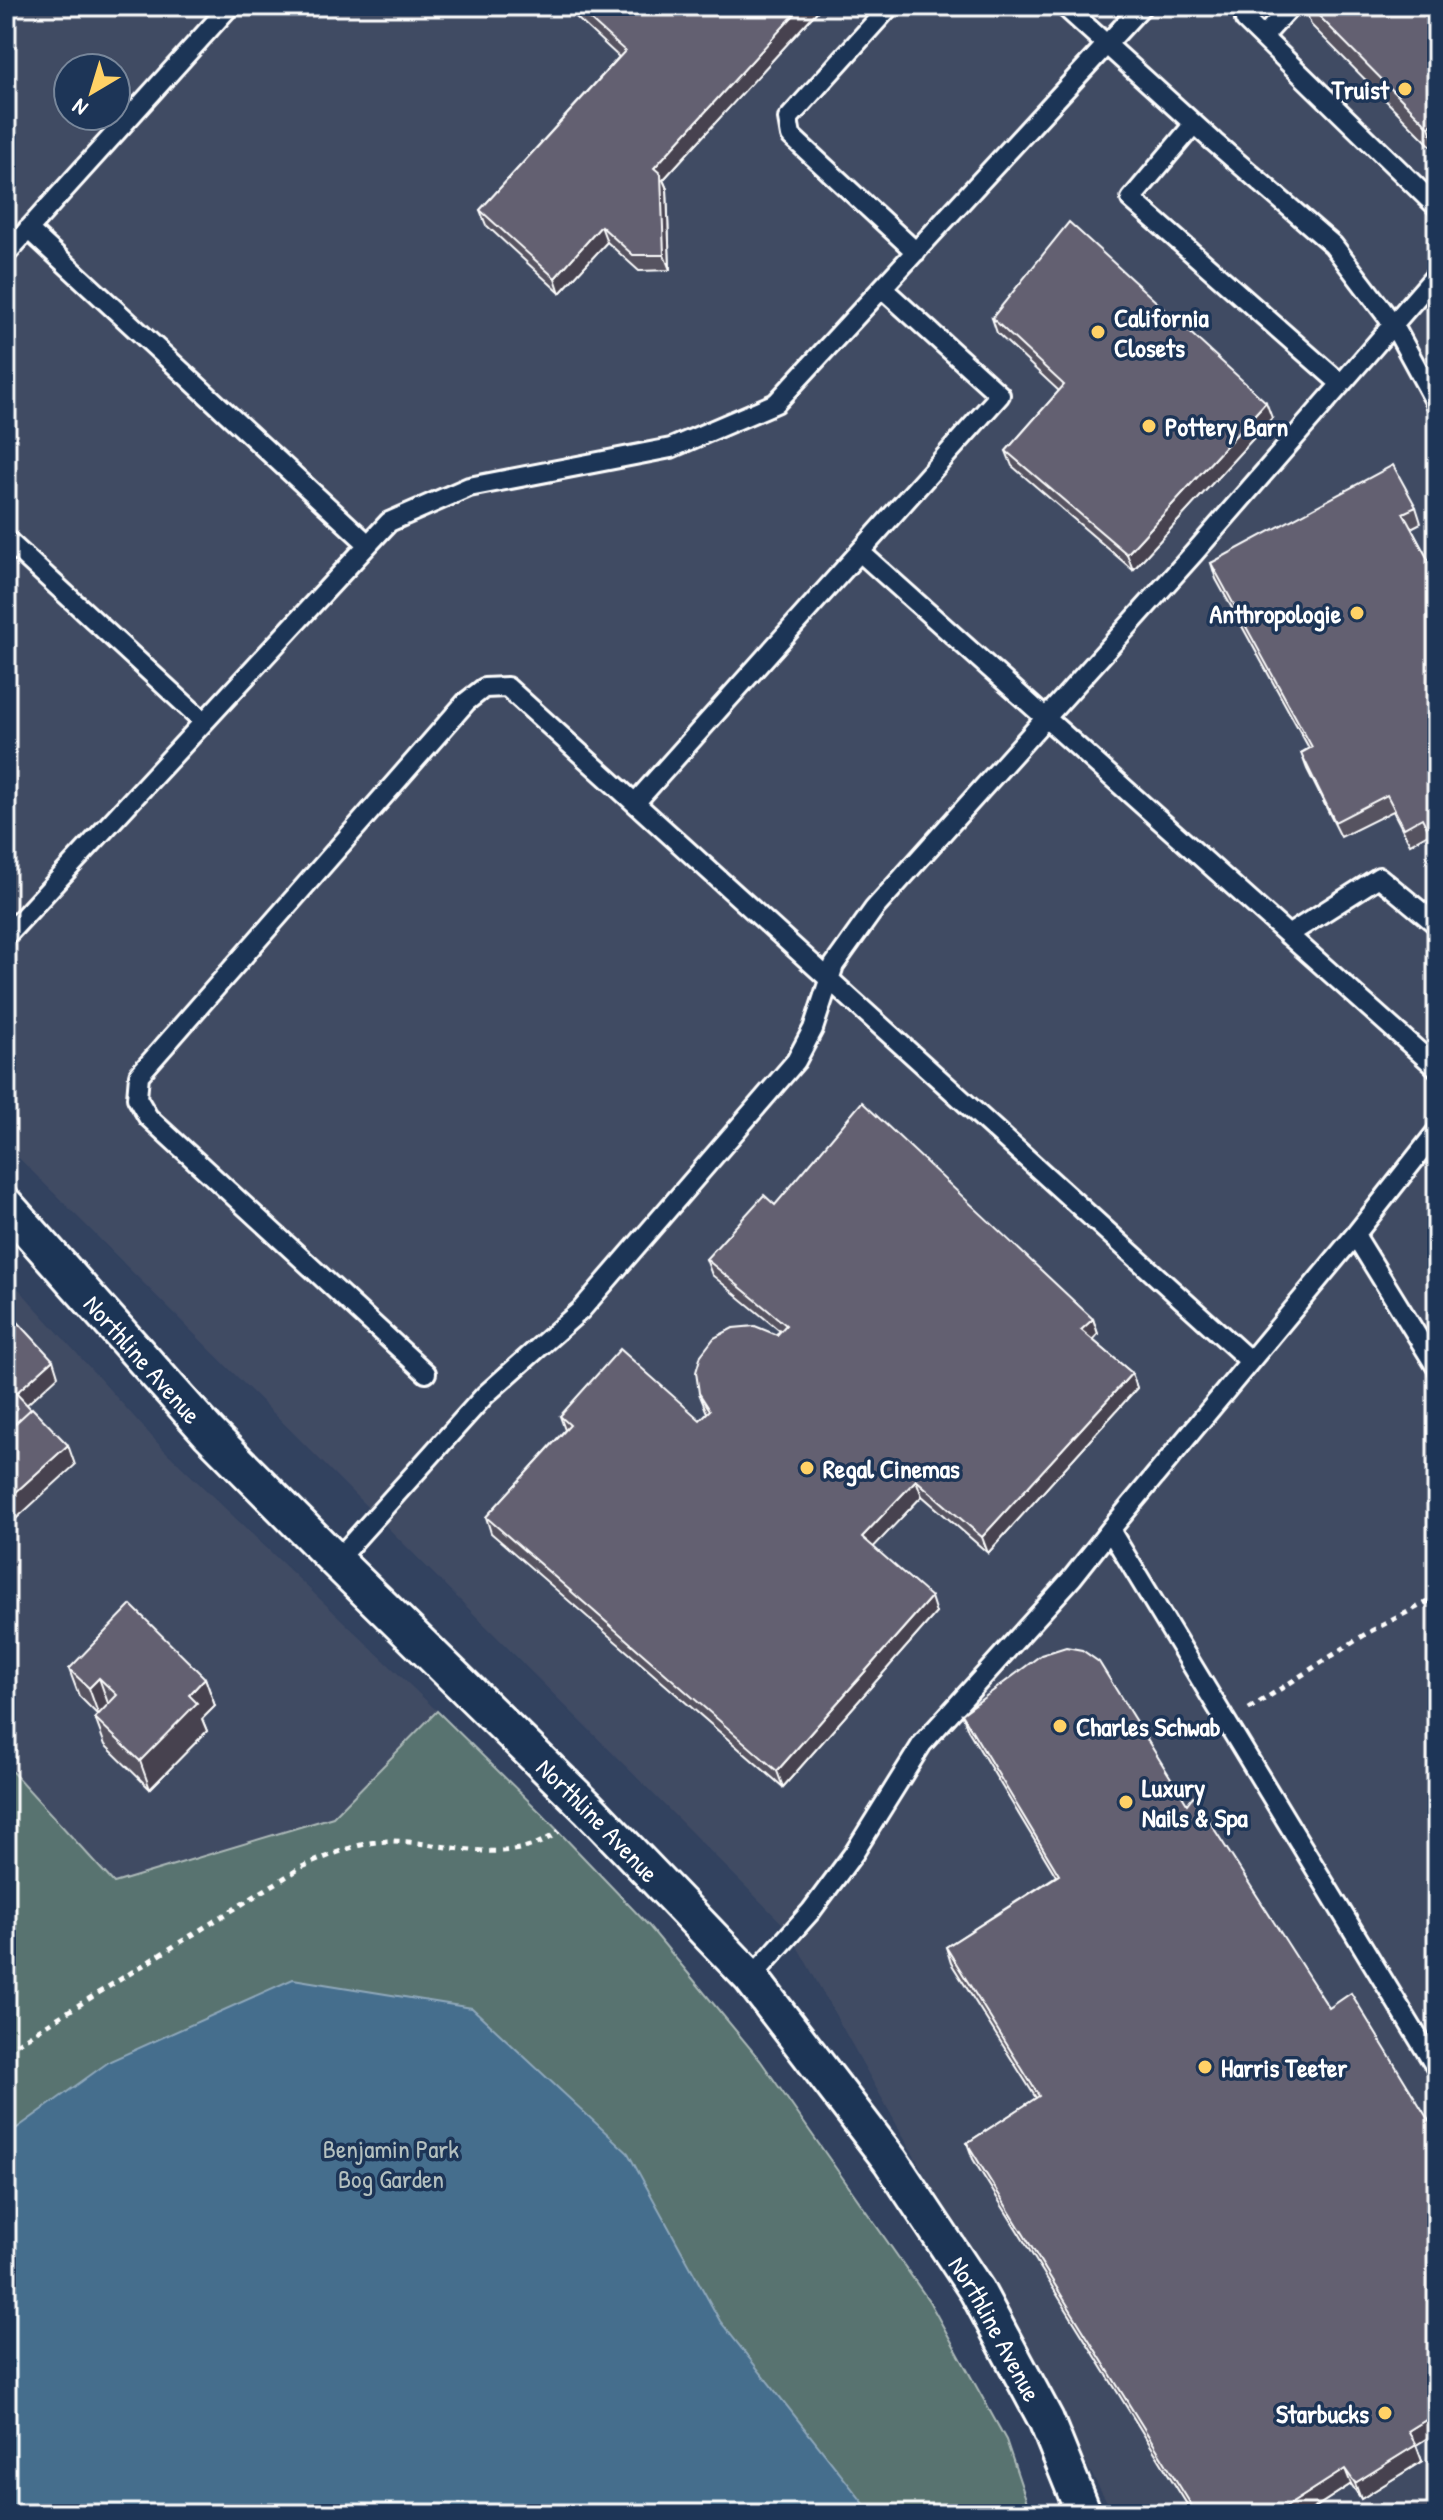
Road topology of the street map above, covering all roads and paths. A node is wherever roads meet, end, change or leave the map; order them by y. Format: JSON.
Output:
{"nodes":[{"id":1,"x":230,"y":6,"type":"edge"},
{"id":2,"x":890,"y":6,"type":"edge"},
{"id":3,"x":1064,"y":6,"type":"edge"},
{"id":4,"x":1142,"y":6,"type":"edge"},
{"id":5,"x":1291,"y":6,"type":"edge"},
{"id":6,"x":1245,"y":20,"type":"dead end"},
{"id":7,"x":1263,"y":37,"type":"junction"},
{"id":8,"x":1107,"y":46,"type":"junction"},
{"id":9,"x":1194,"y":124,"type":"junction"},
{"id":10,"x":1437,"y":207,"type":"edge"},
{"id":11,"x":28,"y":229,"type":"junction"},
{"id":12,"x":916,"y":252,"type":"junction"},
{"id":13,"x":6,"y":254,"type":"edge"},
{"id":14,"x":1437,"y":274,"type":"edge"},
{"id":15,"x":882,"y":288,"type":"junction"},
{"id":16,"x":1393,"y":324,"type":"junction"},
{"id":17,"x":1340,"y":383,"type":"junction"},
{"id":18,"x":1437,"y":405,"type":"edge"},
{"id":19,"x":6,"y":539,"type":"edge"},
{"id":20,"x":368,"y":544,"type":"junction"},
{"id":21,"x":860,"y":552,"type":"junction"},
{"id":22,"x":1045,"y":719,"type":"junction"},
{"id":23,"x":204,"y":722,"type":"junction"},
{"id":24,"x":635,"y":803,"type":"junction"},
{"id":25,"x":1437,"y":925,"type":"edge"},
{"id":26,"x":1288,"y":935,"type":"junction"},
{"id":27,"x":6,"y":936,"type":"edge"},
{"id":28,"x":830,"y":979,"type":"junction"},
{"id":29,"x":1437,"y":1068,"type":"edge"},
{"id":30,"x":1437,"y":1131,"type":"edge"},
{"id":31,"x":6,"y":1205,"type":"edge"},
{"id":32,"x":1355,"y":1235,"type":"junction"},
{"id":33,"x":1250,"y":1361,"type":"junction"},
{"id":34,"x":1437,"y":1368,"type":"edge"},
{"id":35,"x":426,"y":1373,"type":"dead end"},
{"id":36,"x":1110,"y":1530,"type":"junction"},
{"id":37,"x":336,"y":1561,"type":"junction"},
{"id":38,"x":1437,"y":1597,"type":"edge"},
{"id":39,"x":1227,"y":1722,"type":"junction"},
{"id":40,"x":588,"y":1808,"type":"junction"},
{"id":41,"x":751,"y":1978,"type":"junction"},
{"id":42,"x":6,"y":2050,"type":"edge"},
{"id":43,"x":1437,"y":2069,"type":"edge"},
{"id":44,"x":1084,"y":2514,"type":"edge"}],
"edges":[{"from":1,"to":11,"type":"lane"},
{"from":2,"to":12,"type":"lane"},
{"from":3,"to":8,"type":"lane"},
{"from":4,"to":8,"type":"lane"},
{"from":5,"to":7,"type":"lane"},
{"from":6,"to":7,"type":"lane"},
{"from":7,"to":10,"type":"lane"},
{"from":8,"to":9,"type":"lane"},
{"from":8,"to":12,"type":"lane"},
{"from":9,"to":16,"type":"lane"},
{"from":9,"to":17,"type":"lane"},
{"from":11,"to":13,"type":"lane"},
{"from":11,"to":20,"type":"lane"},
{"from":12,"to":15,"type":"lane"},
{"from":14,"to":16,"type":"lane"},
{"from":15,"to":20,"type":"lane"},
{"from":15,"to":21,"type":"lane"},
{"from":16,"to":17,"type":"lane"},
{"from":16,"to":18,"type":"lane"},
{"from":17,"to":22,"type":"lane"},
{"from":19,"to":23,"type":"lane"},
{"from":20,"to":23,"type":"lane"},
{"from":21,"to":22,"type":"lane"},
{"from":21,"to":24,"type":"lane"},
{"from":22,"to":26,"type":"lane"},
{"from":22,"to":28,"type":"lane"},
{"from":23,"to":27,"type":"lane"},
{"from":24,"to":28,"type":"lane"},
{"from":24,"to":35,"type":"lane"},
{"from":25,"to":26,"type":"lane"},
{"from":26,"to":29,"type":"lane"},
{"from":28,"to":33,"type":"lane"},
{"from":28,"to":37,"type":"lane"},
{"from":30,"to":32,"type":"lane"},
{"from":31,"to":37,"type":"street","name":"Northline Avenue"},
{"from":32,"to":33,"type":"lane"},
{"from":32,"to":34,"type":"lane"},
{"from":33,"to":36,"type":"lane"},
{"from":36,"to":39,"type":"lane"},
{"from":36,"to":41,"type":"lane"},
{"from":37,"to":40,"type":"street","name":"Northline Avenue"},
{"from":38,"to":39,"type":"path"},
{"from":39,"to":43,"type":"lane"},
{"from":40,"to":41,"type":"street","name":"Northline Avenue"},
{"from":40,"to":42,"type":"path"},
{"from":41,"to":44,"type":"street","name":"Northline Avenue"}]}
